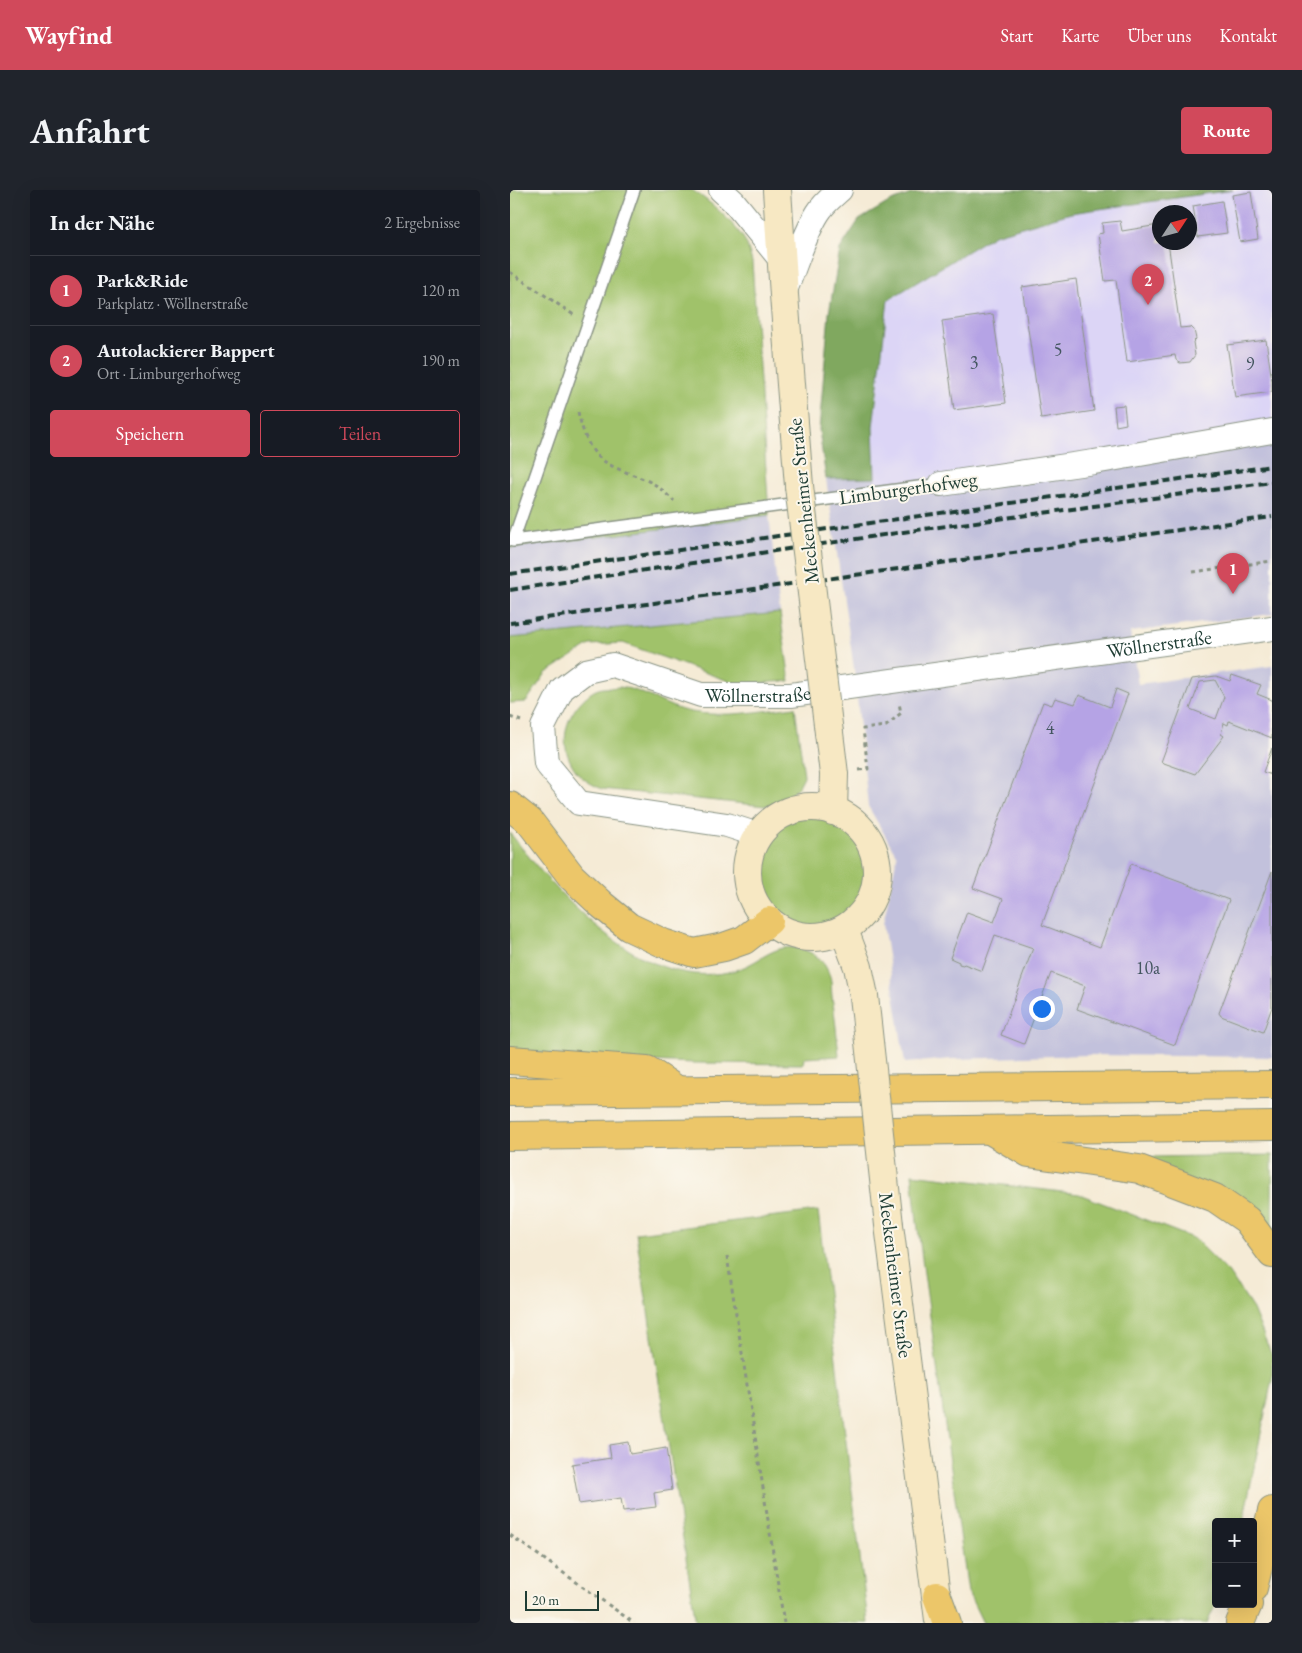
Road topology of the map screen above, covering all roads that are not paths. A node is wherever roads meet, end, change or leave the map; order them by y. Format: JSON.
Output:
{"nodes":[{"id":1,"x":634,"y":190,"type":"edge"},
{"id":2,"x":721,"y":190,"type":"edge"},
{"id":3,"x":777,"y":190,"type":"edge"},
{"id":4,"x":840,"y":190,"type":"edge"},
{"id":5,"x":782,"y":262,"type":"junction"},
{"id":6,"x":784,"y":295,"type":"junction"},
{"id":7,"x":1272,"y":431,"type":"edge"},
{"id":8,"x":941,"y":484,"type":"joint"},
{"id":9,"x":1272,"y":628,"type":"edge"},
{"id":10,"x":510,"y":806,"type":"edge"},
{"id":11,"x":833,"y":810,"type":"junction"},
{"id":12,"x":758,"y":835,"type":"junction"},
{"id":13,"x":769,"y":921,"type":"junction"},
{"id":14,"x":844,"y":930,"type":"junction"},
{"id":15,"x":510,"y":1060,"type":"edge"},
{"id":16,"x":1272,"y":1085,"type":"edge"},
{"id":17,"x":676,"y":1090,"type":"junction"},
{"id":18,"x":510,"y":1092,"type":"edge"},
{"id":19,"x":1272,"y":1126,"type":"edge"},
{"id":20,"x":989,"y":1130,"type":"junction"},
{"id":21,"x":510,"y":1136,"type":"edge"},
{"id":22,"x":1272,"y":1254,"type":"edge"},
{"id":23,"x":1272,"y":1511,"type":"edge"},
{"id":24,"x":1257,"y":1572,"type":"edge"},
{"id":25,"x":937,"y":1596,"type":"junction"},
{"id":26,"x":1246,"y":1608,"type":"edge"},
{"id":27,"x":940,"y":1623,"type":"edge"},
{"id":28,"x":947,"y":1623,"type":"edge"},
{"id":29,"x":1240,"y":1623,"type":"edge"}],
"edges":[{"from":1,"to":8,"type":"lane","name":"Limburgerhofweg"},
{"from":2,"to":5,"type":"street"},
{"from":3,"to":5,"type":"street","name":"Meckenheimer Straße"},
{"from":4,"to":6,"type":"street"},
{"from":5,"to":6,"type":"street","name":"Meckenheimer Straße"},
{"from":6,"to":11,"type":"street","name":"Meckenheimer Straße","bridge":true},
{"from":7,"to":8,"type":"street","name":"Limburgerhofweg"},
{"from":9,"to":12,"type":"street","name":"Wöllnerstraße"},
{"from":10,"to":13,"type":"highway"},
{"from":11,"to":12,"type":"street"},
{"from":11,"to":14,"type":"street"},
{"from":12,"to":13,"type":"street"},
{"from":13,"to":14,"type":"street"},
{"from":14,"to":25,"type":"street","name":"Meckenheimer Straße","bridge":true},
{"from":15,"to":17,"type":"highway"},
{"from":16,"to":17,"type":"highway"},
{"from":17,"to":18,"type":"highway"},
{"from":19,"to":20,"type":"highway"},
{"from":20,"to":21,"type":"highway"},
{"from":20,"to":22,"type":"highway"},
{"from":23,"to":24,"type":"highway"},
{"from":25,"to":27,"type":"street","name":"Meckenheimer Straße"},
{"from":25,"to":28,"type":"highway"},
{"from":26,"to":29,"type":"highway"}]}
